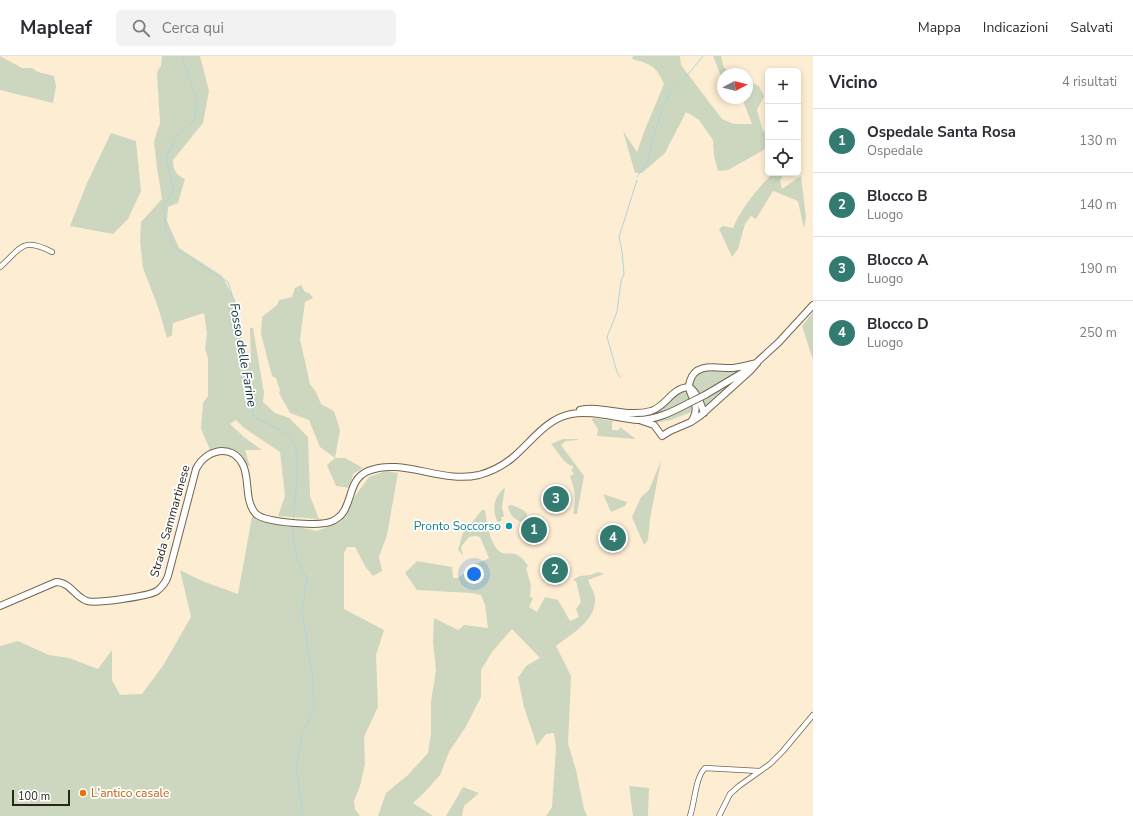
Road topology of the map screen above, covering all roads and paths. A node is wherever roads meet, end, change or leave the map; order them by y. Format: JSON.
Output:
{"nodes":[{"id":1,"x":52,"y":252,"type":"dead end"},
{"id":2,"x":0,"y":267,"type":"edge"},
{"id":3,"x":813,"y":304,"type":"edge"},
{"id":4,"x":758,"y":363,"type":"junction"},
{"id":5,"x":689,"y":387,"type":"junction"},
{"id":6,"x":691,"y":401,"type":"junction"},
{"id":7,"x":704,"y":413,"type":"junction"},
{"id":8,"x":570,"y":414,"type":"junction"},
{"id":9,"x":637,"y":420,"type":"junction"},
{"id":10,"x":691,"y":422,"type":"junction"},
{"id":11,"x":0,"y":606,"type":"edge"},
{"id":12,"x":813,"y":715,"type":"edge"},
{"id":13,"x":759,"y":771,"type":"junction"},
{"id":14,"x":690,"y":816,"type":"edge"},
{"id":15,"x":719,"y":816,"type":"edge"}],
"edges":[{"from":1,"to":2,"type":"street"},
{"from":3,"to":4,"type":"main road","name":"Strada Sammartinese"},
{"from":4,"to":5,"type":"main road"},
{"from":4,"to":6,"type":"main road","name":"Strada Sammartinese","bridge":true},
{"from":4,"to":7,"type":"main road"},
{"from":5,"to":6,"type":"main road"},
{"from":5,"to":7,"type":"main road"},
{"from":5,"to":8,"type":"main road"},
{"from":6,"to":7,"type":"main road"},
{"from":6,"to":9,"type":"main road","name":"Strada Sammartinese"},
{"from":6,"to":10,"type":"main road"},
{"from":7,"to":10,"type":"main road"},
{"from":8,"to":9,"type":"main road","name":"Strada Sammartinese"},
{"from":8,"to":11,"type":"main road","name":"Strada Sammartinese"},
{"from":9,"to":10,"type":"main road"},
{"from":12,"to":13,"type":"street"},
{"from":13,"to":14,"type":"street"},
{"from":13,"to":15,"type":"street"}]}
